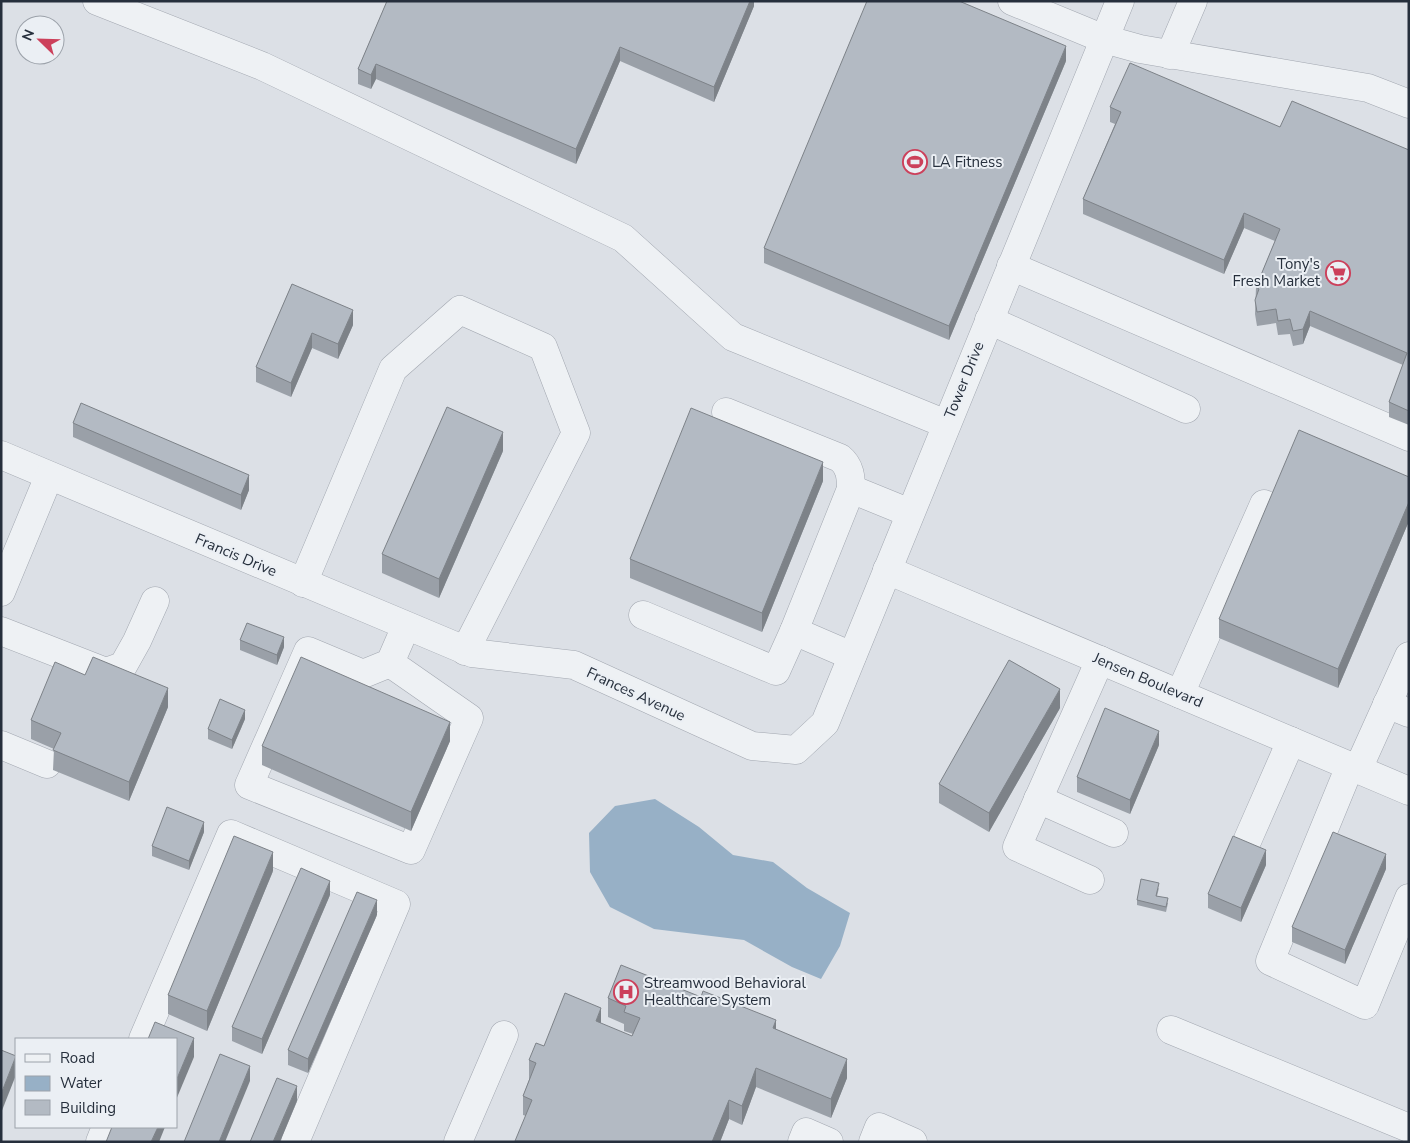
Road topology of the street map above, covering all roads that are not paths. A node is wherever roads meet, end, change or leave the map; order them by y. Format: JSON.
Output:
{"nodes":[{"id":1,"x":97,"y":1,"type":"edge"},
{"id":2,"x":1012,"y":1,"type":"edge"},
{"id":3,"x":1120,"y":1,"type":"edge"},
{"id":4,"x":1193,"y":1,"type":"edge"},
{"id":5,"x":1039,"y":6,"type":"edge"},
{"id":6,"x":1104,"y":39,"type":"junction"},
{"id":7,"x":1170,"y":54,"type":"junction"},
{"id":8,"x":1409,"y":104,"type":"edge"},
{"id":9,"x":1011,"y":266,"type":"junction"},
{"id":10,"x":989,"y":320,"type":"junction"},
{"id":11,"x":1186,"y":408,"type":"dead end"},
{"id":12,"x":726,"y":412,"type":"dead end"},
{"id":13,"x":946,"y":424,"type":"junction"},
{"id":14,"x":1409,"y":438,"type":"edge"},
{"id":15,"x":1,"y":455,"type":"edge"},
{"id":16,"x":49,"y":476,"type":"junction"},
{"id":17,"x":851,"y":489,"type":"junction"},
{"id":18,"x":1264,"y":504,"type":"dead end"},
{"id":19,"x":910,"y":513,"type":"junction"},
{"id":20,"x":886,"y":570,"type":"junction"},
{"id":21,"x":303,"y":583,"type":"junction"},
{"id":22,"x":1,"y":592,"type":"edge"},
{"id":23,"x":156,"y":600,"type":"dead end"},
{"id":24,"x":643,"y":615,"type":"dead end"},
{"id":25,"x":406,"y":626,"type":"junction"},
{"id":26,"x":1,"y":631,"type":"edge"},
{"id":27,"x":794,"y":631,"type":"junction"},
{"id":28,"x":468,"y":652,"type":"junction"},
{"id":29,"x":852,"y":656,"type":"junction"},
{"id":30,"x":1409,"y":656,"type":"edge"},
{"id":31,"x":1100,"y":660,"type":"junction"},
{"id":32,"x":390,"y":663,"type":"junction"},
{"id":33,"x":1180,"y":694,"type":"junction"},
{"id":34,"x":1398,"y":708,"type":"edge"},
{"id":35,"x":1291,"y":741,"type":"junction"},
{"id":36,"x":3,"y":750,"type":"edge"},
{"id":37,"x":796,"y":750,"type":"joint"},
{"id":38,"x":47,"y":764,"type":"dead end"},
{"id":39,"x":1354,"y":768,"type":"junction"},
{"id":40,"x":1409,"y":791,"type":"edge"},
{"id":41,"x":1038,"y":799,"type":"junction"},
{"id":42,"x":1114,"y":833,"type":"dead end"},
{"id":43,"x":1248,"y":839,"type":"dead end"},
{"id":44,"x":1090,"y":880,"type":"dead end"},
{"id":45,"x":1409,"y":898,"type":"edge"},
{"id":46,"x":1171,"y":1030,"type":"dead end"},
{"id":47,"x":504,"y":1035,"type":"dead end"},
{"id":48,"x":143,"y":1038,"type":"edge"},
{"id":49,"x":106,"y":1128,"type":"edge"},
{"id":50,"x":1409,"y":1128,"type":"edge"},
{"id":51,"x":100,"y":1142,"type":"edge"},
{"id":52,"x":295,"y":1142,"type":"edge"},
{"id":53,"x":458,"y":1142,"type":"edge"},
{"id":54,"x":802,"y":1142,"type":"edge"},
{"id":55,"x":829,"y":1142,"type":"edge"},
{"id":56,"x":873,"y":1142,"type":"edge"},
{"id":57,"x":913,"y":1142,"type":"edge"}],
"edges":[{"from":1,"to":13,"type":"street"},
{"from":2,"to":5,"type":"street"},
{"from":3,"to":6,"type":"street","name":"Tower Drive"},
{"from":4,"to":7,"type":"street"},
{"from":5,"to":6,"type":"street"},
{"from":6,"to":7,"type":"street"},
{"from":6,"to":9,"type":"street","name":"Tower Drive"},
{"from":7,"to":8,"type":"street"},
{"from":9,"to":10,"type":"street","name":"Tower Drive"},
{"from":9,"to":14,"type":"street"},
{"from":10,"to":11,"type":"street"},
{"from":10,"to":13,"type":"street","name":"Tower Drive"},
{"from":12,"to":17,"type":"street"},
{"from":13,"to":19,"type":"street","name":"Tower Drive"},
{"from":15,"to":16,"type":"street","name":"Francis Drive"},
{"from":16,"to":21,"type":"street","name":"Francis Drive"},
{"from":16,"to":22,"type":"street"},
{"from":17,"to":19,"type":"street"},
{"from":17,"to":27,"type":"street"},
{"from":18,"to":33,"type":"street"},
{"from":19,"to":20,"type":"street","name":"Tower Drive"},
{"from":20,"to":29,"type":"street","name":"Tower Drive"},
{"from":20,"to":31,"type":"street","name":"Jensen Boulevard"},
{"from":21,"to":25,"type":"street","name":"Francis Drive"},
{"from":21,"to":28,"type":"street"},
{"from":23,"to":26,"type":"street"},
{"from":24,"to":27,"type":"street"},
{"from":25,"to":28,"type":"street","name":"Francis Drive"},
{"from":25,"to":32,"type":"street"},
{"from":27,"to":29,"type":"street"},
{"from":28,"to":37,"type":"street","name":"Frances Avenue"},
{"from":29,"to":37,"type":"street","name":"Tower Drive"},
{"from":30,"to":34,"type":"street"},
{"from":31,"to":33,"type":"street","name":"Jensen Boulevard"},
{"from":31,"to":41,"type":"street"},
{"from":32,"to":32,"type":"street"},
{"from":33,"to":35,"type":"street","name":"Jensen Boulevard"},
{"from":34,"to":39,"type":"street"},
{"from":35,"to":39,"type":"street","name":"Jensen Boulevard"},
{"from":35,"to":43,"type":"street"},
{"from":36,"to":38,"type":"street"},
{"from":39,"to":40,"type":"street","name":"Jensen Boulevard"},
{"from":39,"to":45,"type":"street"},
{"from":41,"to":42,"type":"street"},
{"from":41,"to":44,"type":"street"},
{"from":46,"to":50,"type":"street"},
{"from":47,"to":53,"type":"street"},
{"from":48,"to":52,"type":"street"},
{"from":49,"to":51,"type":"street"},
{"from":54,"to":55,"type":"street"},
{"from":56,"to":57,"type":"street"}]}
